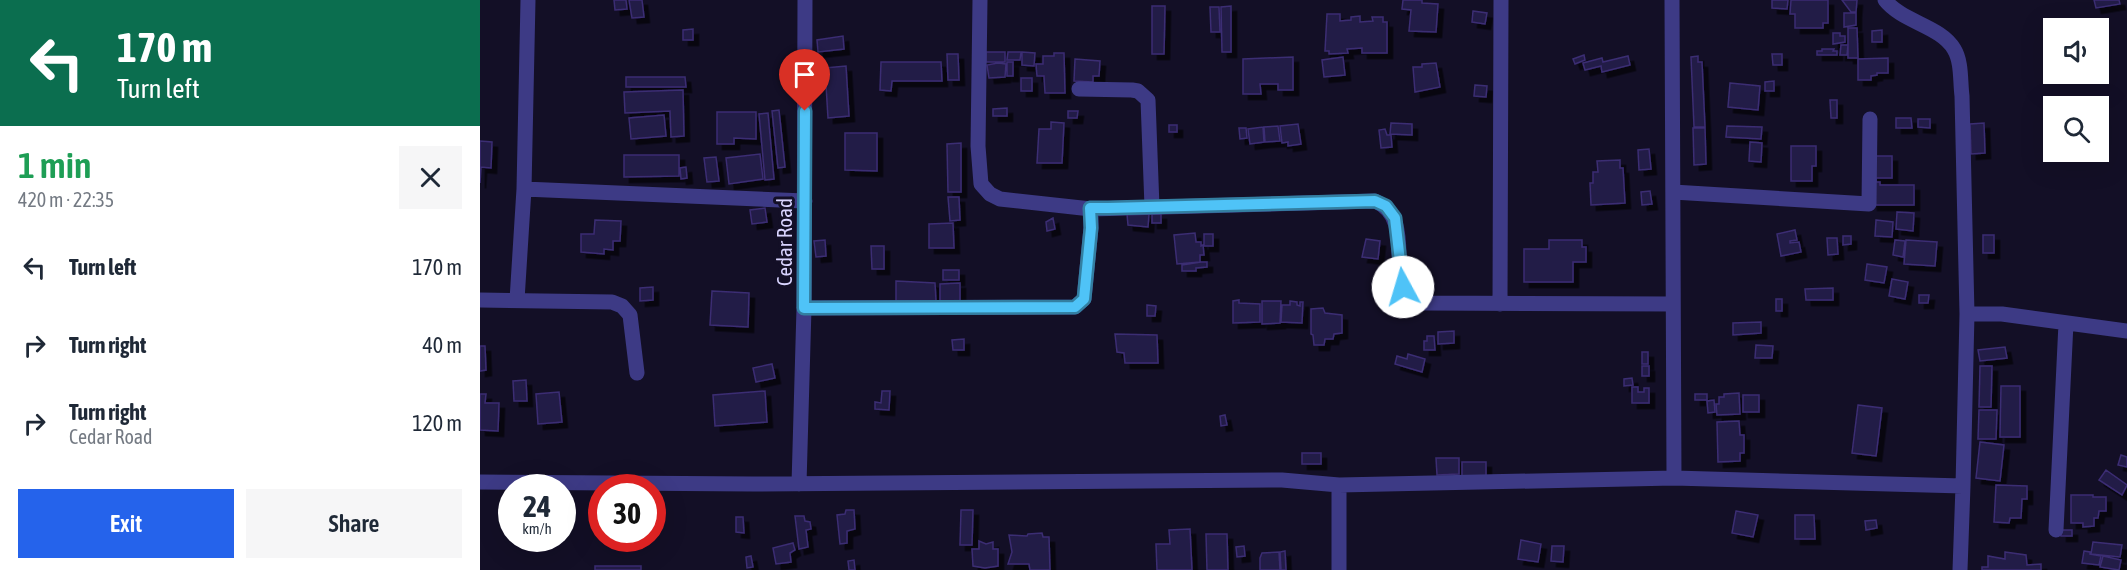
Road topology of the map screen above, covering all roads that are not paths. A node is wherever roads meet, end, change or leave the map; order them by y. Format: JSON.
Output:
{"nodes":[{"id":1,"x":528,"y":0,"type":"edge"},
{"id":2,"x":805,"y":0,"type":"edge"},
{"id":3,"x":980,"y":0,"type":"edge"},
{"id":4,"x":1501,"y":0,"type":"edge"},
{"id":5,"x":1672,"y":0,"type":"edge"},
{"id":6,"x":1885,"y":0,"type":"edge"},
{"id":7,"x":1078,"y":89,"type":"dead end"},
{"id":8,"x":1870,"y":119,"type":"dead end"},
{"id":9,"x":524,"y":189,"type":"junction"},
{"id":10,"x":1672,"y":192,"type":"junction"},
{"id":11,"x":805,"y":201,"type":"junction"},
{"id":12,"x":1152,"y":207,"type":"junction"},
{"id":13,"x":1090,"y":208,"type":"junction"},
{"id":14,"x":480,"y":300,"type":"edge"},
{"id":15,"x":517,"y":300,"type":"junction"},
{"id":16,"x":1500,"y":304,"type":"junction"},
{"id":17,"x":1673,"y":304,"type":"junction"},
{"id":18,"x":804,"y":308,"type":"junction"},
{"id":19,"x":1967,"y":314,"type":"junction"},
{"id":20,"x":2066,"y":323,"type":"junction"},
{"id":21,"x":2127,"y":331,"type":"edge"},
{"id":22,"x":637,"y":373,"type":"dead end"},
{"id":23,"x":1674,"y":478,"type":"junction"},
{"id":24,"x":480,"y":482,"type":"edge"},
{"id":25,"x":800,"y":484,"type":"junction"},
{"id":26,"x":1338,"y":485,"type":"junction"},
{"id":27,"x":1963,"y":486,"type":"junction"},
{"id":28,"x":2056,"y":530,"type":"dead end"},
{"id":29,"x":1339,"y":570,"type":"edge"},
{"id":30,"x":1960,"y":570,"type":"edge"}],
"edges":[{"from":1,"to":9,"type":"street"},
{"from":2,"to":11,"type":"street","name":"Cedar Road"},
{"from":3,"to":13,"type":"street"},
{"from":4,"to":16,"type":"street"},
{"from":5,"to":10,"type":"street"},
{"from":6,"to":19,"type":"street"},
{"from":7,"to":12,"type":"street"},
{"from":8,"to":10,"type":"street"},
{"from":9,"to":11,"type":"street"},
{"from":9,"to":15,"type":"street"},
{"from":10,"to":17,"type":"street"},
{"from":11,"to":18,"type":"street","name":"Cedar Road"},
{"from":12,"to":13,"type":"street"},
{"from":12,"to":16,"type":"street"},
{"from":13,"to":18,"type":"street"},
{"from":14,"to":15,"type":"street"},
{"from":15,"to":22,"type":"street"},
{"from":16,"to":17,"type":"street"},
{"from":17,"to":23,"type":"street"},
{"from":18,"to":25,"type":"street","name":"Cedar Road"},
{"from":19,"to":20,"type":"street"},
{"from":19,"to":27,"type":"street"},
{"from":20,"to":21,"type":"street"},
{"from":20,"to":28,"type":"street"},
{"from":23,"to":26,"type":"street"},
{"from":23,"to":27,"type":"street"},
{"from":24,"to":25,"type":"street"},
{"from":25,"to":26,"type":"street"},
{"from":26,"to":29,"type":"street"},
{"from":27,"to":30,"type":"street"}]}
